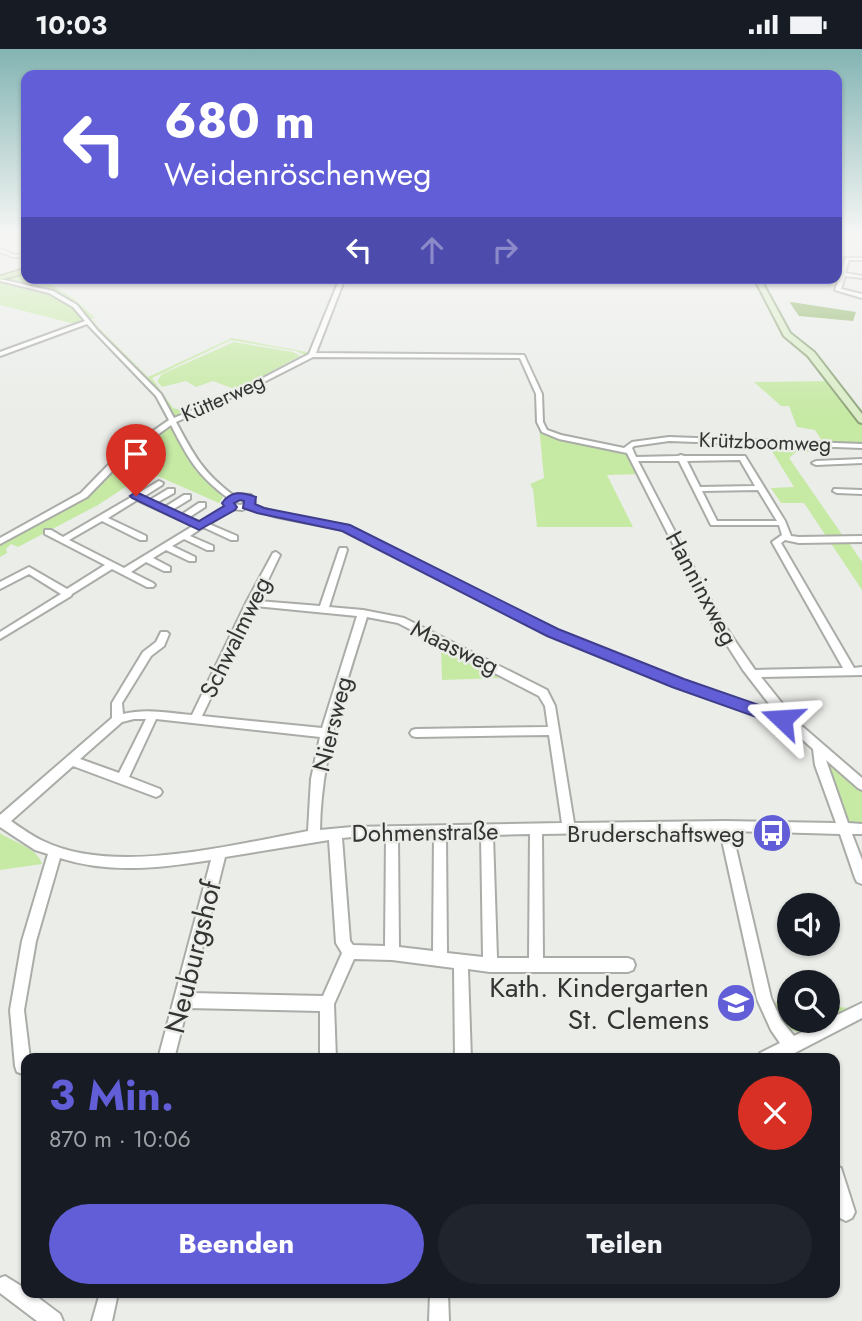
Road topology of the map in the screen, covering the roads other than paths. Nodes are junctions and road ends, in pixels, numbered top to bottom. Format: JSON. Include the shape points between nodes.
{"nodes":[{"id":1,"x":60,"y":296,"type":"edge"},
{"id":2,"x":336,"y":296,"type":"edge"},
{"id":3,"x":767,"y":296,"type":"edge"},
{"id":4,"x":88,"y":322,"type":"junction"},
{"id":5,"x":0,"y":354,"type":"edge"},
{"id":6,"x":312,"y":355,"type":"junction"},
{"id":7,"x":862,"y":420,"type":"edge"},
{"id":8,"x":172,"y":421,"type":"junction"},
{"id":9,"x":712,"y":443,"type":"dead end"},
{"id":10,"x":862,"y":446,"type":"edge"},
{"id":11,"x":632,"y":455,"type":"junction"},
{"id":12,"x":681,"y":457,"type":"junction"},
{"id":13,"x":721,"y":458,"type":"junction"},
{"id":14,"x":862,"y":461,"type":"edge"},
{"id":15,"x":816,"y":463,"type":"dead end"},
{"id":16,"x":159,"y":483,"type":"dead end"},
{"id":17,"x":761,"y":488,"type":"junction"},
{"id":18,"x":696,"y":489,"type":"junction"},
{"id":19,"x":171,"y":491,"type":"dead end"},
{"id":20,"x":837,"y":491,"type":"dead end"},
{"id":21,"x":862,"y":492,"type":"edge"},
{"id":22,"x":138,"y":497,"type":"junction"},
{"id":23,"x":187,"y":498,"type":"dead end"},
{"id":24,"x":232,"y":502,"type":"junction"},
{"id":25,"x":151,"y":503,"type":"junction"},
{"id":26,"x":202,"y":505,"type":"dead end"},
{"id":27,"x":166,"y":510,"type":"junction"},
{"id":28,"x":102,"y":518,"type":"junction"},
{"id":29,"x":182,"y":518,"type":"junction"},
{"id":30,"x":782,"y":523,"type":"junction"},
{"id":31,"x":201,"y":525,"type":"junction"},
{"id":32,"x":48,"y":532,"type":"dead end"},
{"id":33,"x":184,"y":536,"type":"junction"},
{"id":34,"x":787,"y":537,"type":"junction"},
{"id":35,"x":143,"y":538,"type":"dead end"},
{"id":36,"x":234,"y":538,"type":"dead end"},
{"id":37,"x":862,"y":539,"type":"edge"},
{"id":38,"x":63,"y":540,"type":"junction"},
{"id":39,"x":0,"y":541,"type":"edge"},
{"id":40,"x":165,"y":546,"type":"junction"},
{"id":41,"x":211,"y":548,"type":"dead end"},
{"id":42,"x":342,"y":550,"type":"dead end"},
{"id":43,"x":276,"y":555,"type":"dead end"},
{"id":44,"x":145,"y":558,"type":"junction"},
{"id":45,"x":192,"y":559,"type":"dead end"},
{"id":46,"x":112,"y":565,"type":"junction"},
{"id":47,"x":167,"y":569,"type":"dead end"},
{"id":48,"x":124,"y":572,"type":"junction"},
{"id":49,"x":150,"y":585,"type":"dead end"},
{"id":50,"x":0,"y":586,"type":"edge"},
{"id":51,"x":68,"y":594,"type":"junction"},
{"id":52,"x":251,"y":603,"type":"junction"},
{"id":53,"x":323,"y":610,"type":"junction"},
{"id":54,"x":363,"y":613,"type":"junction"},
{"id":55,"x":164,"y":634,"type":"dead end"},
{"id":56,"x":0,"y":636,"type":"edge"},
{"id":57,"x":857,"y":671,"type":"edge"},
{"id":58,"x":754,"y":674,"type":"junction"},
{"id":59,"x":153,"y":715,"type":"junction"},
{"id":60,"x":118,"y":719,"type":"junction"},
{"id":61,"x":195,"y":719,"type":"junction"},
{"id":62,"x":782,"y":719,"type":"junction"},
{"id":63,"x":552,"y":731,"type":"junction"},
{"id":64,"x":326,"y":733,"type":"junction"},
{"id":65,"x":416,"y":733,"type":"dead end"},
{"id":66,"x":819,"y":749,"type":"junction"},
{"id":67,"x":70,"y":760,"type":"junction"},
{"id":68,"x":122,"y":779,"type":"junction"},
{"id":69,"x":862,"y":785,"type":"edge"},
{"id":70,"x":156,"y":792,"type":"dead end"},
{"id":71,"x":0,"y":821,"type":"edge"},
{"id":72,"x":725,"y":826,"type":"junction"},
{"id":73,"x":842,"y":827,"type":"junction"},
{"id":74,"x":569,"y":829,"type":"junction"},
{"id":75,"x":862,"y":829,"type":"edge"},
{"id":76,"x":440,"y":830,"type":"junction"},
{"id":77,"x":536,"y":830,"type":"junction"},
{"id":78,"x":392,"y":831,"type":"junction"},
{"id":79,"x":487,"y":831,"type":"junction"},
{"id":80,"x":335,"y":833,"type":"junction"},
{"id":81,"x":314,"y":836,"type":"junction"},
{"id":82,"x":55,"y":852,"type":"junction"},
{"id":83,"x":219,"y":855,"type":"junction"},
{"id":84,"x":862,"y":878,"type":"edge"},
{"id":85,"x":350,"y":952,"type":"junction"},
{"id":86,"x":392,"y":953,"type":"junction"},
{"id":87,"x":440,"y":957,"type":"junction"},
{"id":88,"x":461,"y":961,"type":"junction"},
{"id":89,"x":490,"y":965,"type":"junction"},
{"id":90,"x":536,"y":965,"type":"junction"},
{"id":91,"x":628,"y":965,"type":"dead end"},
{"id":92,"x":182,"y":1000,"type":"junction"},
{"id":93,"x":327,"y":1004,"type":"junction"},
{"id":94,"x":862,"y":1010,"type":"edge"},
{"id":95,"x":787,"y":1051,"type":"edge"},
{"id":96,"x":22,"y":1053,"type":"edge"},
{"id":97,"x":168,"y":1053,"type":"edge"},
{"id":98,"x":328,"y":1053,"type":"edge"},
{"id":99,"x":463,"y":1053,"type":"edge"},
{"id":100,"x":840,"y":1191,"type":"edge"},
{"id":101,"x":846,"y":1212,"type":"dead end"},
{"id":102,"x":7,"y":1285,"type":"edge"},
{"id":103,"x":21,"y":1296,"type":"edge"},
{"id":104,"x":24,"y":1298,"type":"edge"},
{"id":105,"x":108,"y":1298,"type":"edge"},
{"id":106,"x":439,"y":1298,"type":"edge"},
{"id":107,"x":53,"y":1321,"type":"edge"},
{"id":108,"x":102,"y":1321,"type":"edge"},
{"id":109,"x":439,"y":1321,"type":"edge"}],
"edges":[{"from":1,"to":4,"type":"street"},
{"from":2,"to":6,"type":"street"},
{"from":3,"to":7,"type":"main road","via":[[787,334],[811,354]]},
{"from":4,"to":5,"type":"street"},
{"from":4,"to":8,"type":"street","via":[[153,387]]},
{"from":6,"to":8,"type":"street","name":"Kütterweg"},
{"from":6,"to":11,"type":"street","name":"Kütterweg","via":[[522,356],[540,394],[544,431]]},
{"from":8,"to":24,"type":"street","via":[[193,461]]},
{"from":8,"to":39,"type":"street","name":"Kütterweg","via":[[120,458],[84,495]]},
{"from":9,"to":13,"type":"street"},
{"from":10,"to":11,"type":"street","name":"Krützboomweg","via":[[669,439],[632,444],[628,447]]},
{"from":11,"to":12,"type":"street"},
{"from":11,"to":58,"type":"street","name":"Hanninxweg","via":[[718,623]]},
{"from":12,"to":13,"type":"street"},
{"from":12,"to":18,"type":"street"},
{"from":13,"to":17,"type":"street","via":[[742,458]]},
{"from":14,"to":15,"type":"street"},
{"from":16,"to":22,"type":"street"},
{"from":17,"to":18,"type":"street"},
{"from":17,"to":30,"type":"street"},
{"from":18,"to":30,"type":"street","via":[[716,524]]},
{"from":19,"to":25,"type":"street"},
{"from":20,"to":21,"type":"street"},
{"from":22,"to":25,"type":"street"},
{"from":22,"to":28,"type":"street"},
{"from":23,"to":27,"type":"street"},
{"from":24,"to":31,"type":"street"},
{"from":24,"to":62,"type":"street","via":[[346,528],[552,632]]},
{"from":25,"to":27,"type":"street"},
{"from":26,"to":29,"type":"street"},
{"from":27,"to":29,"type":"street"},
{"from":28,"to":35,"type":"street"},
{"from":28,"to":38,"type":"street"},
{"from":29,"to":31,"type":"street"},
{"from":30,"to":34,"type":"street"},
{"from":31,"to":33,"type":"street"},
{"from":31,"to":36,"type":"street"},
{"from":32,"to":38,"type":"street"},
{"from":33,"to":40,"type":"street"},
{"from":33,"to":41,"type":"street"},
{"from":34,"to":37,"type":"street"},
{"from":34,"to":57,"type":"street","via":[[776,541]]},
{"from":38,"to":46,"type":"street"},
{"from":40,"to":44,"type":"street"},
{"from":40,"to":45,"type":"street"},
{"from":42,"to":53,"type":"street"},
{"from":43,"to":52,"type":"street","name":"Schwalmweg"},
{"from":44,"to":47,"type":"street"},
{"from":44,"to":48,"type":"street"},
{"from":46,"to":48,"type":"street"},
{"from":46,"to":51,"type":"street"},
{"from":48,"to":49,"type":"street"},
{"from":50,"to":51,"type":"street","via":[[29,570]]},
{"from":51,"to":56,"type":"street"},
{"from":52,"to":53,"type":"street","name":"Maasweg"},
{"from":52,"to":61,"type":"street","name":"Schwalmweg"},
{"from":53,"to":54,"type":"street","name":"Maasweg"},
{"from":54,"to":63,"type":"street","name":"Maasweg","via":[[401,620],[534,687],[550,706]]},
{"from":54,"to":64,"type":"street","name":"Niersweg"},
{"from":55,"to":60,"type":"street","via":[[117,703]]},
{"from":57,"to":58,"type":"street"},
{"from":58,"to":62,"type":"street","name":"Hanninxweg","via":[[781,710]]},
{"from":59,"to":60,"type":"street"},
{"from":59,"to":61,"type":"street"},
{"from":59,"to":68,"type":"street"},
{"from":60,"to":67,"type":"street"},
{"from":61,"to":64,"type":"street"},
{"from":62,"to":66,"type":"street"},
{"from":63,"to":65,"type":"street"},
{"from":63,"to":74,"type":"street","name":"Maasweg"},
{"from":64,"to":81,"type":"street","name":"Niersweg"},
{"from":66,"to":69,"type":"street"},
{"from":66,"to":73,"type":"street"},
{"from":67,"to":68,"type":"street"},
{"from":67,"to":71,"type":"street"},
{"from":68,"to":70,"type":"street"},
{"from":71,"to":82,"type":"street","name":"Dohmenstraße"},
{"from":72,"to":73,"type":"street","name":"Dohmenstraße"},
{"from":72,"to":74,"type":"street","name":"Dohmenstraße"},
{"from":72,"to":95,"type":"street","via":[[764,999]]},
{"from":73,"to":75,"type":"street","name":"Dohmenstraße"},
{"from":73,"to":84,"type":"street"},
{"from":74,"to":77,"type":"street","name":"Dohmenstraße"},
{"from":76,"to":78,"type":"street","name":"Dohmenstraße"},
{"from":76,"to":79,"type":"street","name":"Dohmenstraße"},
{"from":76,"to":87,"type":"street"},
{"from":77,"to":79,"type":"street","name":"Dohmenstraße"},
{"from":77,"to":90,"type":"street"},
{"from":78,"to":80,"type":"street","name":"Dohmenstraße"},
{"from":78,"to":86,"type":"street"},
{"from":79,"to":89,"type":"street"},
{"from":80,"to":81,"type":"street","name":"Dohmenstraße"},
{"from":80,"to":85,"type":"street","via":[[343,943]]},
{"from":81,"to":83,"type":"street","name":"Dohmenstraße"},
{"from":82,"to":83,"type":"street","name":"Dohmenstraße","via":[[138,864]]},
{"from":82,"to":96,"type":"street","via":[[29,941],[18,1010]]},
{"from":83,"to":92,"type":"street","name":"Neuburgshof"},
{"from":85,"to":86,"type":"street"},
{"from":85,"to":93,"type":"street"},
{"from":86,"to":87,"type":"street"},
{"from":87,"to":88,"type":"street"},
{"from":88,"to":89,"type":"street"},
{"from":88,"to":99,"type":"street"},
{"from":89,"to":90,"type":"street"},
{"from":90,"to":91,"type":"street"},
{"from":92,"to":93,"type":"street"},
{"from":92,"to":97,"type":"street","name":"Neuburgshof"},
{"from":93,"to":98,"type":"street"},
{"from":94,"to":95,"type":"street"},
{"from":100,"to":101,"type":"street"},
{"from":102,"to":103,"type":"street"},
{"from":104,"to":107,"type":"street"},
{"from":105,"to":108,"type":"street"},
{"from":106,"to":109,"type":"street"}]}
